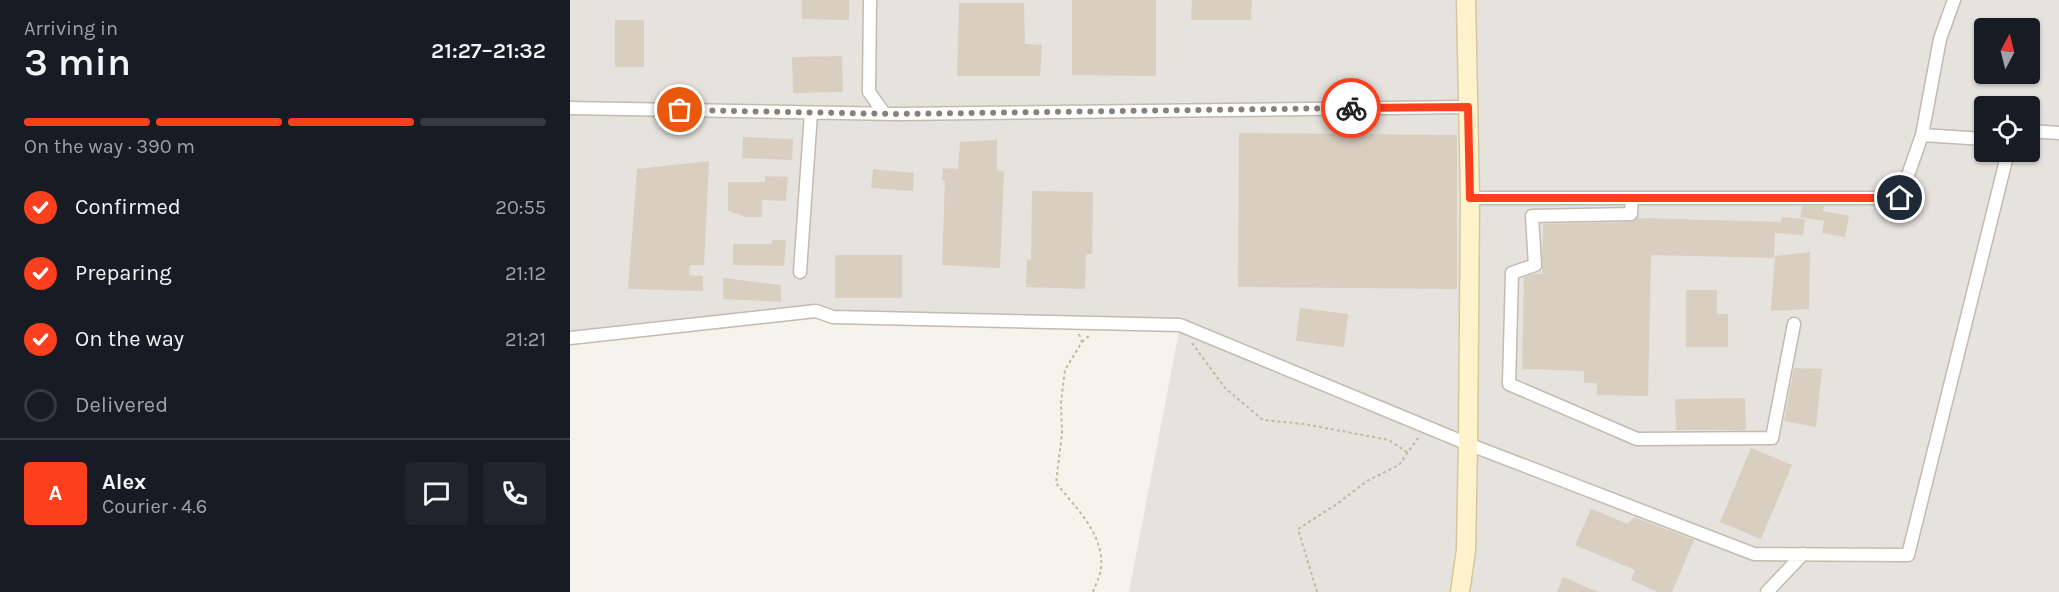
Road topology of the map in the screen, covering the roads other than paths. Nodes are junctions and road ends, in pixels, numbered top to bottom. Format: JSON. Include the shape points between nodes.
{"nodes":[{"id":1,"x":870,"y":0,"type":"edge"},
{"id":2,"x":1466,"y":0,"type":"edge"},
{"id":3,"x":1954,"y":0,"type":"edge"},
{"id":4,"x":1468,"y":107,"type":"junction"},
{"id":5,"x":570,"y":108,"type":"edge"},
{"id":6,"x":811,"y":113,"type":"junction"},
{"id":7,"x":884,"y":113,"type":"junction"},
{"id":8,"x":2040,"y":132,"type":"edge"},
{"id":9,"x":2059,"y":133,"type":"edge"},
{"id":10,"x":1922,"y":135,"type":"junction"},
{"id":11,"x":1974,"y":138,"type":"edge"},
{"id":12,"x":2006,"y":162,"type":"edge"},
{"id":13,"x":1470,"y":198,"type":"junction"},
{"id":14,"x":1632,"y":198,"type":"junction"},
{"id":15,"x":800,"y":272,"type":"dead end"},
{"id":16,"x":1794,"y":324,"type":"dead end"},
{"id":17,"x":570,"y":338,"type":"edge"},
{"id":18,"x":1467,"y":444,"type":"junction"},
{"id":19,"x":1803,"y":554,"type":"junction"},
{"id":20,"x":1460,"y":592,"type":"edge"},
{"id":21,"x":1767,"y":592,"type":"edge"}],
"edges":[{"from":1,"to":7,"type":"street","via":[[870,92]]},
{"from":2,"to":4,"type":"main road"},
{"from":3,"to":10,"type":"street","via":[[1940,39]]},
{"from":4,"to":7,"type":"street"},
{"from":4,"to":13,"type":"main road"},
{"from":5,"to":6,"type":"street"},
{"from":6,"to":7,"type":"street"},
{"from":6,"to":15,"type":"street"},
{"from":8,"to":9,"type":"street"},
{"from":10,"to":11,"type":"street"},
{"from":10,"to":14,"type":"street","via":[[1900,198]]},
{"from":12,"to":19,"type":"street","via":[[1908,555]]},
{"from":13,"to":14,"type":"street"},
{"from":13,"to":18,"type":"main road"},
{"from":14,"to":16,"type":"street","via":[[1631,214],[1532,216],[1535,266],[1512,273],[1509,384],[1637,439],[1772,438]]},
{"from":17,"to":18,"type":"street","via":[[816,310],[833,317],[1180,325]]},
{"from":18,"to":19,"type":"street","via":[[1754,554]]},
{"from":18,"to":20,"type":"main road","via":[[1466,550]]},
{"from":19,"to":21,"type":"street"}]}
